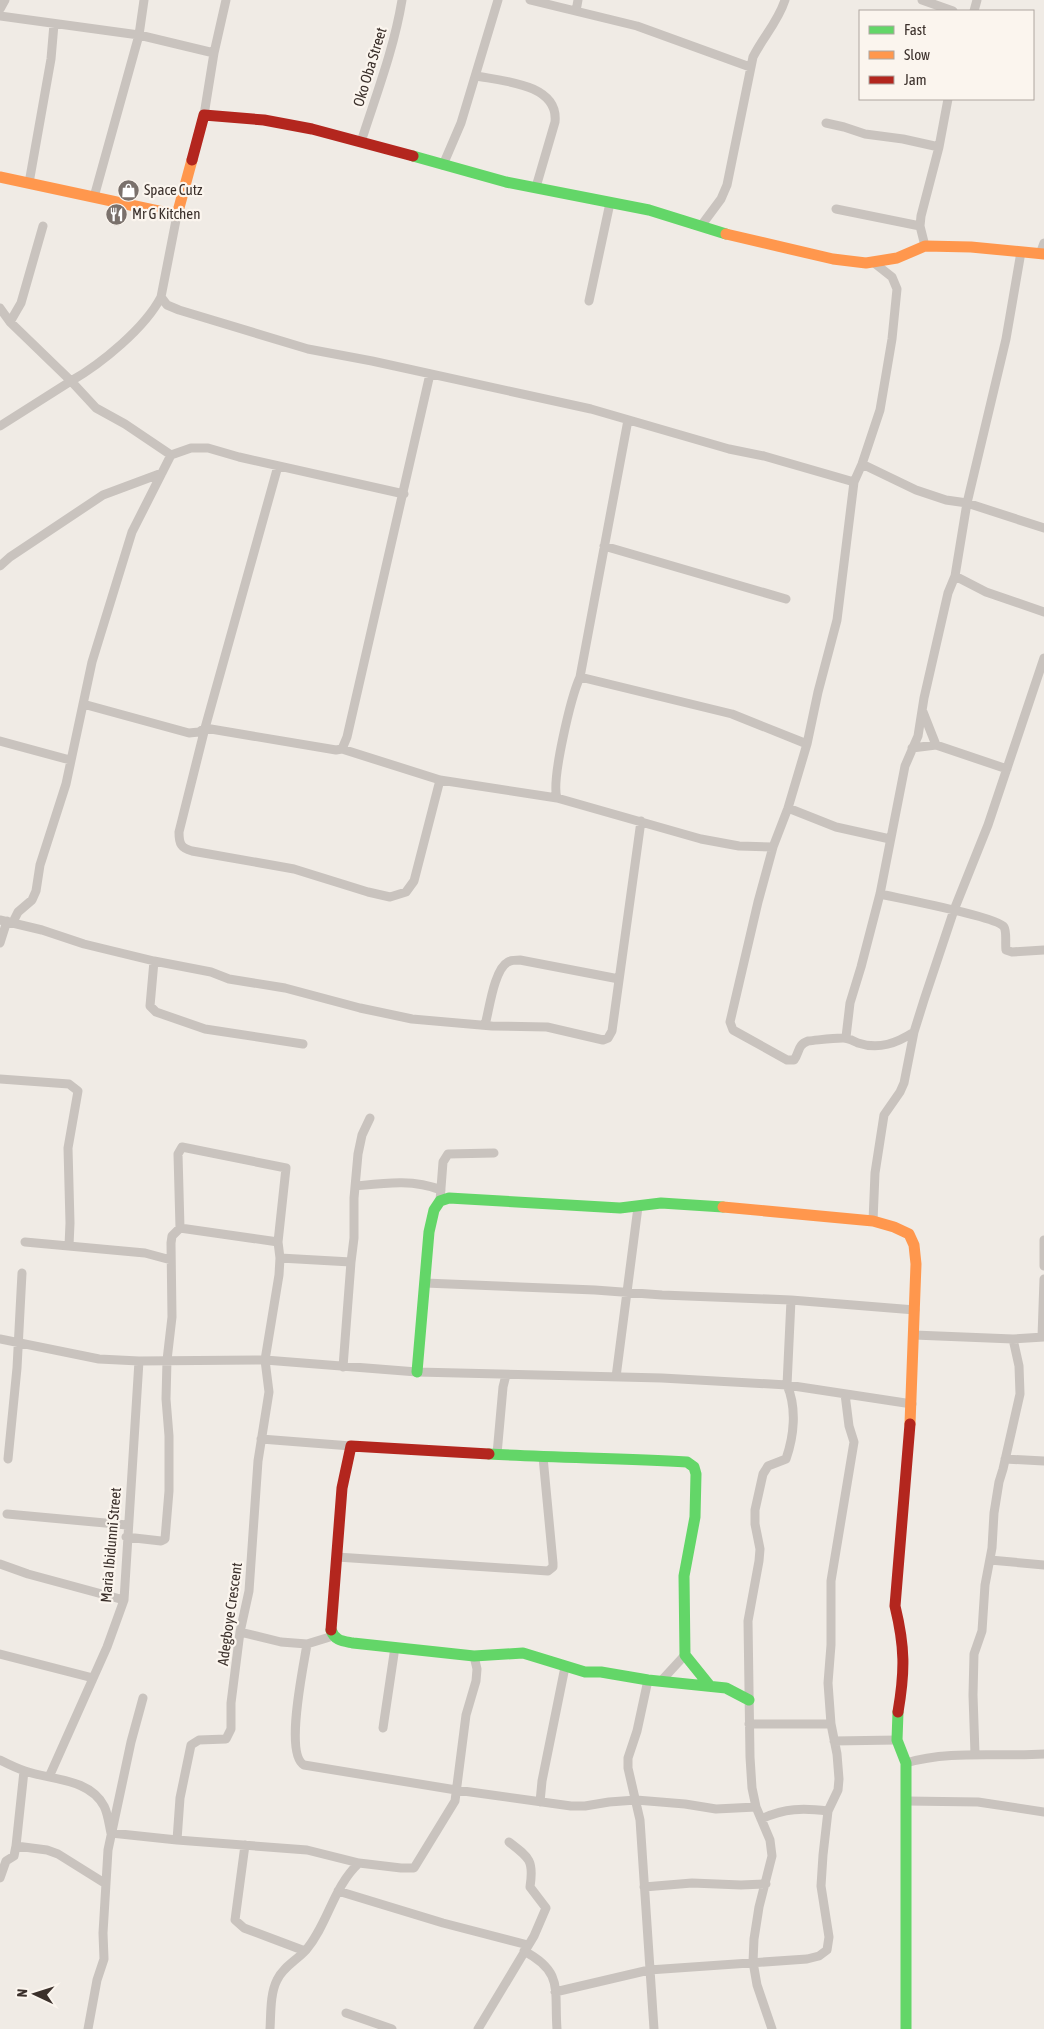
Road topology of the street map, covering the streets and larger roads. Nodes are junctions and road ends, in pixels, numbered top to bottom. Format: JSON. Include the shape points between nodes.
{"nodes":[{"id":1,"x":5,"y":0,"type":"edge"},
{"id":2,"x":144,"y":0,"type":"edge"},
{"id":3,"x":226,"y":0,"type":"edge"},
{"id":4,"x":402,"y":0,"type":"edge"},
{"id":5,"x":498,"y":0,"type":"edge"},
{"id":6,"x":530,"y":0,"type":"edge"},
{"id":7,"x":578,"y":0,"type":"edge"},
{"id":8,"x":785,"y":0,"type":"edge"},
{"id":9,"x":922,"y":0,"type":"edge"},
{"id":10,"x":0,"y":9,"type":"edge"},
{"id":11,"x":950,"y":10,"type":"edge"},
{"id":12,"x":576,"y":11,"type":"junction"},
{"id":13,"x":0,"y":16,"type":"edge"},
{"id":14,"x":54,"y":24,"type":"junction"},
{"id":15,"x":139,"y":36,"type":"junction"},
{"id":16,"x":214,"y":53,"type":"junction"},
{"id":17,"x":750,"y":67,"type":"junction"},
{"id":18,"x":476,"y":76,"type":"junction"},
{"id":19,"x":948,"y":100,"type":"edge"},
{"id":20,"x":204,"y":115,"type":"junction"},
{"id":21,"x":826,"y":123,"type":"dead end"},
{"id":22,"x":361,"y":142,"type":"junction"},
{"id":23,"x":939,"y":147,"type":"junction"},
{"id":24,"x":443,"y":165,"type":"junction"},
{"id":25,"x":0,"y":177,"type":"edge"},
{"id":26,"x":30,"y":183,"type":"junction"},
{"id":27,"x":536,"y":187,"type":"junction"},
{"id":28,"x":94,"y":197,"type":"junction"},
{"id":29,"x":610,"y":203,"type":"junction"},
{"id":30,"x":836,"y":209,"type":"dead end"},
{"id":31,"x":177,"y":215,"type":"junction"},
{"id":32,"x":43,"y":226,"type":"dead end"},
{"id":33,"x":701,"y":226,"type":"junction"},
{"id":34,"x":920,"y":226,"type":"junction"},
{"id":35,"x":925,"y":246,"type":"junction"},
{"id":36,"x":1042,"y":250,"type":"edge"},
{"id":37,"x":1021,"y":252,"type":"junction"},
{"id":38,"x":897,"y":258,"type":"junction"},
{"id":39,"x":873,"y":262,"type":"junction"},
{"id":40,"x":892,"y":277,"type":"junction"},
{"id":41,"x":161,"y":298,"type":"junction"},
{"id":42,"x":589,"y":301,"type":"dead end"},
{"id":43,"x":0,"y":308,"type":"edge"},
{"id":44,"x":10,"y":322,"type":"junction"},
{"id":45,"x":430,"y":374,"type":"junction"},
{"id":46,"x":71,"y":381,"type":"junction"},
{"id":47,"x":628,"y":420,"type":"junction"},
{"id":48,"x":0,"y":426,"type":"edge"},
{"id":49,"x":170,"y":455,"type":"junction"},
{"id":50,"x":862,"y":464,"type":"junction"},
{"id":51,"x":278,"y":466,"type":"junction"},
{"id":52,"x":162,"y":473,"type":"junction"},
{"id":53,"x":854,"y":482,"type":"junction"},
{"id":54,"x":404,"y":494,"type":"junction"},
{"id":55,"x":966,"y":503,"type":"junction"},
{"id":56,"x":1044,"y":528,"type":"edge"},
{"id":57,"x":604,"y":546,"type":"junction"},
{"id":58,"x":0,"y":566,"type":"edge"},
{"id":59,"x":955,"y":576,"type":"junction"},
{"id":60,"x":786,"y":600,"type":"dead end"},
{"id":61,"x":1044,"y":612,"type":"edge"},
{"id":62,"x":1044,"y":658,"type":"edge"},
{"id":63,"x":580,"y":677,"type":"junction"},
{"id":64,"x":83,"y":704,"type":"junction"},
{"id":65,"x":923,"y":712,"type":"junction"},
{"id":66,"x":206,"y":728,"type":"junction"},
{"id":67,"x":0,"y":741,"type":"edge"},
{"id":68,"x":807,"y":744,"type":"junction"},
{"id":69,"x":936,"y":745,"type":"junction"},
{"id":70,"x":342,"y":748,"type":"junction"},
{"id":71,"x":912,"y":748,"type":"junction"},
{"id":72,"x":70,"y":760,"type":"junction"},
{"id":73,"x":1007,"y":769,"type":"junction"},
{"id":74,"x":440,"y":780,"type":"junction"},
{"id":75,"x":557,"y":798,"type":"junction"},
{"id":76,"x":788,"y":808,"type":"junction"},
{"id":77,"x":641,"y":821,"type":"junction"},
{"id":78,"x":890,"y":840,"type":"junction"},
{"id":79,"x":773,"y":846,"type":"junction"},
{"id":80,"x":880,"y":894,"type":"junction"},
{"id":81,"x":954,"y":910,"type":"junction"},
{"id":82,"x":6,"y":921,"type":"edge"},
{"id":83,"x":0,"y":943,"type":"edge"},
{"id":84,"x":1044,"y":950,"type":"edge"},
{"id":85,"x":154,"y":961,"type":"junction"},
{"id":86,"x":619,"y":979,"type":"junction"},
{"id":87,"x":485,"y":1025,"type":"junction"},
{"id":88,"x":914,"y":1032,"type":"junction"},
{"id":89,"x":846,"y":1038,"type":"junction"},
{"id":90,"x":303,"y":1044,"type":"dead end"},
{"id":91,"x":0,"y":1079,"type":"edge"},
{"id":92,"x":370,"y":1118,"type":"dead end"},
{"id":93,"x":494,"y":1153,"type":"dead end"},
{"id":94,"x":356,"y":1186,"type":"junction"},
{"id":95,"x":440,"y":1196,"type":"junction"},
{"id":96,"x":638,"y":1207,"type":"junction"},
{"id":97,"x":873,"y":1221,"type":"junction"},
{"id":98,"x":180,"y":1228,"type":"junction"},
{"id":99,"x":1044,"y":1240,"type":"edge"},
{"id":100,"x":25,"y":1242,"type":"dead end"},
{"id":101,"x":278,"y":1242,"type":"junction"},
{"id":102,"x":69,"y":1246,"type":"junction"},
{"id":103,"x":280,"y":1258,"type":"junction"},
{"id":104,"x":171,"y":1260,"type":"junction"},
{"id":105,"x":351,"y":1262,"type":"junction"},
{"id":106,"x":1044,"y":1266,"type":"edge"},
{"id":107,"x":22,"y":1273,"type":"dead end"},
{"id":108,"x":1044,"y":1279,"type":"edge"},
{"id":109,"x":425,"y":1283,"type":"junction"},
{"id":110,"x":628,"y":1293,"type":"junction"},
{"id":111,"x":791,"y":1300,"type":"junction"},
{"id":112,"x":915,"y":1310,"type":"junction"},
{"id":113,"x":914,"y":1335,"type":"junction"},
{"id":114,"x":1043,"y":1337,"type":"edge"},
{"id":115,"x":0,"y":1339,"type":"edge"},
{"id":116,"x":1013,"y":1339,"type":"junction"},
{"id":117,"x":18,"y":1342,"type":"junction"},
{"id":118,"x":167,"y":1360,"type":"junction"},
{"id":119,"x":265,"y":1360,"type":"junction"},
{"id":120,"x":138,"y":1361,"type":"junction"},
{"id":121,"x":343,"y":1367,"type":"junction"},
{"id":122,"x":417,"y":1372,"type":"junction"},
{"id":123,"x":506,"y":1374,"type":"junction"},
{"id":124,"x":616,"y":1377,"type":"junction"},
{"id":125,"x":787,"y":1385,"type":"junction"},
{"id":126,"x":845,"y":1394,"type":"junction"},
{"id":127,"x":912,"y":1404,"type":"junction"},
{"id":128,"x":261,"y":1439,"type":"junction"},
{"id":129,"x":351,"y":1446,"type":"junction"},
{"id":130,"x":497,"y":1454,"type":"junction"},
{"id":131,"x":543,"y":1457,"type":"junction"},
{"id":132,"x":1005,"y":1459,"type":"junction"},
{"id":133,"x":8,"y":1460,"type":"dead end"},
{"id":134,"x":1044,"y":1461,"type":"edge"},
{"id":135,"x":7,"y":1514,"type":"dead end"},
{"id":136,"x":127,"y":1525,"type":"junction"},
{"id":137,"x":126,"y":1538,"type":"junction"},
{"id":138,"x":337,"y":1557,"type":"junction"},
{"id":139,"x":990,"y":1560,"type":"junction"},
{"id":140,"x":0,"y":1564,"type":"edge"},
{"id":141,"x":1044,"y":1565,"type":"edge"},
{"id":142,"x":124,"y":1600,"type":"junction"},
{"id":143,"x":240,"y":1632,"type":"junction"},
{"id":144,"x":333,"y":1636,"type":"junction"},
{"id":145,"x":308,"y":1644,"type":"junction"},
{"id":146,"x":395,"y":1647,"type":"junction"},
{"id":147,"x":0,"y":1654,"type":"edge"},
{"id":148,"x":686,"y":1655,"type":"junction"},
{"id":149,"x":474,"y":1656,"type":"junction"},
{"id":150,"x":565,"y":1667,"type":"junction"},
{"id":151,"x":93,"y":1678,"type":"junction"},
{"id":152,"x":648,"y":1680,"type":"junction"},
{"id":153,"x":662,"y":1680,"type":"junction"},
{"id":154,"x":710,"y":1686,"type":"junction"},
{"id":155,"x":143,"y":1698,"type":"dead end"},
{"id":156,"x":749,"y":1700,"type":"junction"},
{"id":157,"x":749,"y":1724,"type":"junction"},
{"id":158,"x":831,"y":1724,"type":"junction"},
{"id":159,"x":383,"y":1728,"type":"dead end"},
{"id":160,"x":897,"y":1740,"type":"junction"},
{"id":161,"x":834,"y":1741,"type":"junction"},
{"id":162,"x":975,"y":1754,"type":"junction"},
{"id":163,"x":1044,"y":1754,"type":"edge"},
{"id":164,"x":0,"y":1760,"type":"edge"},
{"id":165,"x":906,"y":1763,"type":"junction"},
{"id":166,"x":24,"y":1771,"type":"junction"},
{"id":167,"x":49,"y":1777,"type":"junction"},
{"id":168,"x":456,"y":1790,"type":"junction"},
{"id":169,"x":636,"y":1800,"type":"junction"},
{"id":170,"x":907,"y":1801,"type":"junction"},
{"id":171,"x":540,"y":1802,"type":"junction"},
{"id":172,"x":756,"y":1807,"type":"junction"},
{"id":173,"x":828,"y":1811,"type":"junction"},
{"id":174,"x":1044,"y":1812,"type":"edge"},
{"id":175,"x":761,"y":1818,"type":"junction"},
{"id":176,"x":111,"y":1833,"type":"junction"},
{"id":177,"x":178,"y":1840,"type":"junction"},
{"id":178,"x":509,"y":1842,"type":"dead end"},
{"id":179,"x":245,"y":1845,"type":"junction"},
{"id":180,"x":16,"y":1846,"type":"junction"},
{"id":181,"x":359,"y":1863,"type":"junction"},
{"id":182,"x":0,"y":1878,"type":"edge"},
{"id":183,"x":106,"y":1884,"type":"junction"},
{"id":184,"x":766,"y":1884,"type":"junction"},
{"id":185,"x":644,"y":1887,"type":"junction"},
{"id":186,"x":338,"y":1891,"type":"junction"},
{"id":187,"x":526,"y":1948,"type":"junction"},
{"id":188,"x":304,"y":1951,"type":"junction"},
{"id":189,"x":753,"y":1962,"type":"junction"},
{"id":190,"x":650,"y":1970,"type":"junction"},
{"id":191,"x":555,"y":1992,"type":"junction"},
{"id":192,"x":346,"y":2014,"type":"dead end"},
{"id":193,"x":88,"y":2029,"type":"edge"},
{"id":194,"x":270,"y":2029,"type":"edge"},
{"id":195,"x":392,"y":2029,"type":"edge"},
{"id":196,"x":478,"y":2029,"type":"edge"},
{"id":197,"x":557,"y":2029,"type":"edge"},
{"id":198,"x":654,"y":2029,"type":"edge"},
{"id":199,"x":772,"y":2029,"type":"edge"},
{"id":200,"x":906,"y":2029,"type":"edge"}],
"edges":[{"from":1,"to":10,"type":"street"},
{"from":2,"to":15,"type":"street"},
{"from":3,"to":16,"type":"street"},
{"from":4,"to":22,"type":"street","name":"Oko Oba Street","via":[[386,66]]},
{"from":5,"to":18,"type":"street"},
{"from":6,"to":12,"type":"street"},
{"from":7,"to":12,"type":"street"},
{"from":8,"to":17,"type":"street"},
{"from":9,"to":11,"type":"street"},
{"from":12,"to":17,"type":"street","via":[[637,26]]},
{"from":13,"to":14,"type":"street"},
{"from":14,"to":15,"type":"street"},
{"from":14,"to":26,"type":"street"},
{"from":15,"to":16,"type":"street"},
{"from":15,"to":28,"type":"street"},
{"from":16,"to":20,"type":"street"},
{"from":17,"to":33,"type":"street","via":[[727,185],[713,212]]},
{"from":18,"to":24,"type":"street"},
{"from":18,"to":27,"type":"street","via":[[537,90],[552,102],[555,122]]},
{"from":19,"to":23,"type":"street"},
{"from":20,"to":22,"type":"street","via":[[264,120]]},
{"from":20,"to":31,"type":"street"},
{"from":21,"to":23,"type":"street","via":[[865,134]]},
{"from":22,"to":24,"type":"street"},
{"from":23,"to":34,"type":"street"},
{"from":24,"to":27,"type":"street"},
{"from":25,"to":26,"type":"street"},
{"from":26,"to":28,"type":"street"},
{"from":27,"to":29,"type":"street"},
{"from":28,"to":31,"type":"street"},
{"from":29,"to":33,"type":"street","via":[[649,210]]},
{"from":29,"to":42,"type":"street"},
{"from":30,"to":34,"type":"street"},
{"from":31,"to":41,"type":"street"},
{"from":32,"to":44,"type":"street","via":[[22,303]]},
{"from":33,"to":39,"type":"street","via":[[799,252]]},
{"from":34,"to":35,"type":"street"},
{"from":35,"to":37,"type":"street"},
{"from":35,"to":38,"type":"street"},
{"from":36,"to":37,"type":"street"},
{"from":37,"to":55,"type":"street","via":[[1006,339]]},
{"from":38,"to":39,"type":"street"},
{"from":38,"to":40,"type":"street"},
{"from":39,"to":40,"type":"street"},
{"from":40,"to":50,"type":"street","via":[[897,289],[897,302],[887,377],[874,433]]},
{"from":41,"to":45,"type":"street","via":[[178,310],[308,349]]},
{"from":41,"to":46,"type":"street","via":[[153,313],[99,363]]},
{"from":43,"to":44,"type":"street"},
{"from":44,"to":46,"type":"street"},
{"from":45,"to":47,"type":"street"},
{"from":45,"to":54,"type":"street"},
{"from":46,"to":48,"type":"street"},
{"from":46,"to":49,"type":"street","via":[[96,408]]},
{"from":47,"to":53,"type":"street"},
{"from":47,"to":57,"type":"street"},
{"from":49,"to":51,"type":"street","via":[[191,448],[208,448]]},
{"from":49,"to":52,"type":"street"},
{"from":50,"to":53,"type":"street"},
{"from":50,"to":55,"type":"street","via":[[916,490]]},
{"from":51,"to":54,"type":"street"},
{"from":51,"to":66,"type":"street"},
{"from":52,"to":58,"type":"street","via":[[103,494]]},
{"from":52,"to":64,"type":"street","via":[[132,532],[92,662]]},
{"from":53,"to":68,"type":"street","via":[[837,620]]},
{"from":54,"to":70,"type":"street"},
{"from":55,"to":56,"type":"street"},
{"from":55,"to":59,"type":"street"},
{"from":57,"to":60,"type":"street"},
{"from":57,"to":63,"type":"street"},
{"from":59,"to":61,"type":"street","via":[[986,592]]},
{"from":59,"to":65,"type":"street","via":[[948,593]]},
{"from":62,"to":73,"type":"street"},
{"from":63,"to":68,"type":"street","via":[[732,714]]},
{"from":63,"to":75,"type":"street","via":[[573,692],[555,782]]},
{"from":64,"to":66,"type":"street","via":[[189,733]]},
{"from":64,"to":72,"type":"street"},
{"from":65,"to":69,"type":"street"},
{"from":65,"to":71,"type":"street"},
{"from":66,"to":70,"type":"street","via":[[336,750]]},
{"from":66,"to":74,"type":"street","via":[[179,832],[179,843],[184,849],[294,869],[390,897],[406,892],[414,881]]},
{"from":67,"to":72,"type":"street"},
{"from":68,"to":76,"type":"street"},
{"from":69,"to":71,"type":"street"},
{"from":69,"to":73,"type":"street"},
{"from":70,"to":74,"type":"street"},
{"from":71,"to":78,"type":"street","via":[[905,766]]},
{"from":72,"to":82,"type":"street","via":[[66,784],[40,865],[36,891],[32,900]]},
{"from":73,"to":81,"type":"street"},
{"from":74,"to":75,"type":"street"},
{"from":75,"to":77,"type":"street"},
{"from":76,"to":78,"type":"street","via":[[836,828]]},
{"from":76,"to":79,"type":"street"},
{"from":77,"to":79,"type":"street","via":[[710,841],[740,846]]},
{"from":77,"to":86,"type":"street"},
{"from":78,"to":80,"type":"street"},
{"from":79,"to":89,"type":"street","via":[[730,1022],[733,1030],[787,1060],[794,1060],[802,1043]]},
{"from":80,"to":81,"type":"street"},
{"from":80,"to":89,"type":"street","via":[[850,1003]]},
{"from":81,"to":84,"type":"street","via":[[1004,926],[1006,950]]},
{"from":81,"to":88,"type":"street"},
{"from":82,"to":83,"type":"street"},
{"from":82,"to":85,"type":"street"},
{"from":85,"to":87,"type":"street","via":[[412,1019]]},
{"from":85,"to":90,"type":"street","via":[[150,1006],[156,1012],[205,1029]]},
{"from":86,"to":87,"type":"street","via":[[520,960],[508,962],[501,968],[495,984]]},
{"from":86,"to":87,"type":"street","via":[[612,1031],[603,1040],[547,1027]]},
{"from":88,"to":89,"type":"street","via":[[899,1042],[889,1044],[866,1044]]},
{"from":88,"to":97,"type":"street","via":[[904,1082],[881,1125],[874,1174]]},
{"from":91,"to":102,"type":"street","via":[[70,1084],[78,1091],[68,1148]]},
{"from":92,"to":94,"type":"street","via":[[358,1154]]},
{"from":93,"to":95,"type":"street","via":[[448,1154],[443,1162]]},
{"from":94,"to":95,"type":"street","via":[[411,1183],[427,1185]]},
{"from":94,"to":105,"type":"street"},
{"from":95,"to":96,"type":"street","via":[[550,1205]]},
{"from":95,"to":109,"type":"street","via":[[429,1232]]},
{"from":96,"to":97,"type":"street","via":[[676,1203]]},
{"from":96,"to":110,"type":"street"},
{"from":97,"to":112,"type":"street","via":[[903,1230],[912,1240],[916,1264]]},
{"from":98,"to":101,"type":"street"},
{"from":98,"to":101,"type":"street","name":"Adegboye Crescent","via":[[178,1154],[182,1147],[286,1168]]},
{"from":98,"to":104,"type":"street","via":[[172,1236]]},
{"from":99,"to":106,"type":"street"},
{"from":100,"to":102,"type":"street"},
{"from":101,"to":103,"type":"street","name":"Adegboye Crescent"},
{"from":102,"to":104,"type":"street","via":[[145,1252]]},
{"from":103,"to":105,"type":"street"},
{"from":103,"to":119,"type":"street","name":"Adegboye Crescent"},
{"from":104,"to":118,"type":"street","via":[[172,1317]]},
{"from":105,"to":121,"type":"street"},
{"from":107,"to":117,"type":"street"},
{"from":108,"to":114,"type":"street"},
{"from":109,"to":110,"type":"street"},
{"from":109,"to":122,"type":"street"},
{"from":110,"to":111,"type":"street"},
{"from":110,"to":124,"type":"street"},
{"from":111,"to":112,"type":"street"},
{"from":111,"to":125,"type":"street"},
{"from":112,"to":113,"type":"street"},
{"from":113,"to":116,"type":"street"},
{"from":113,"to":127,"type":"street"},
{"from":114,"to":116,"type":"street"},
{"from":115,"to":117,"type":"street"},
{"from":116,"to":132,"type":"street","via":[[1019,1366],[1020,1394]]},
{"from":117,"to":120,"type":"street","via":[[99,1358]]},
{"from":117,"to":133,"type":"street"},
{"from":118,"to":119,"type":"street"},
{"from":118,"to":120,"type":"street"},
{"from":118,"to":137,"type":"street","via":[[169,1491],[165,1539]]},
{"from":119,"to":121,"type":"street"},
{"from":119,"to":128,"type":"street","name":"Adegboye Crescent","via":[[269,1392]]},
{"from":120,"to":136,"type":"street","name":"Maria Ibidunni Street"},
{"from":121,"to":122,"type":"street"},
{"from":122,"to":123,"type":"street"},
{"from":123,"to":124,"type":"street"},
{"from":123,"to":130,"type":"street"},
{"from":124,"to":125,"type":"street"},
{"from":125,"to":126,"type":"street"},
{"from":125,"to":156,"type":"street","via":[[794,1411],[786,1459],[768,1466],[762,1474],[755,1510],[760,1549],[748,1621]]},
{"from":126,"to":127,"type":"street"},
{"from":126,"to":158,"type":"street","via":[[848,1426],[854,1442],[831,1581],[828,1683]]},
{"from":127,"to":160,"type":"street","via":[[895,1606],[904,1656]]},
{"from":128,"to":129,"type":"street"},
{"from":128,"to":143,"type":"street","name":"Adegboye Crescent","via":[[249,1591]]},
{"from":129,"to":130,"type":"street"},
{"from":129,"to":138,"type":"street","via":[[346,1461]]},
{"from":130,"to":131,"type":"street"},
{"from":131,"to":138,"type":"street","via":[[554,1563],[548,1571]]},
{"from":131,"to":148,"type":"street","via":[[661,1459],[694,1466],[695,1517],[683,1598]]},
{"from":132,"to":134,"type":"street"},
{"from":132,"to":139,"type":"street","via":[[996,1495]]},
{"from":135,"to":136,"type":"street"},
{"from":136,"to":137,"type":"street","name":"Maria Ibidunni Street"},
{"from":137,"to":142,"type":"street","name":"Maria Ibidunni Street"},
{"from":138,"to":144,"type":"street","via":[[330,1627]]},
{"from":139,"to":141,"type":"street"},
{"from":139,"to":162,"type":"street","via":[[982,1632],[974,1654]]},
{"from":140,"to":142,"type":"street"},
{"from":142,"to":151,"type":"street","name":"Maria Ibidunni Street"},
{"from":143,"to":145,"type":"street","via":[[281,1642]]},
{"from":143,"to":177,"type":"street","name":"Adegboye Crescent","via":[[231,1729],[226,1739],[199,1740],[192,1745],[180,1798]]},
{"from":144,"to":145,"type":"street"},
{"from":144,"to":146,"type":"street","via":[[340,1641]]},
{"from":145,"to":168,"type":"street","via":[[297,1701],[296,1757],[299,1762]]},
{"from":146,"to":149,"type":"street"},
{"from":146,"to":159,"type":"street"},
{"from":147,"to":151,"type":"street"},
{"from":148,"to":153,"type":"street"},
{"from":148,"to":154,"type":"street"},
{"from":149,"to":150,"type":"street","via":[[523,1653]]},
{"from":149,"to":168,"type":"street","via":[[476,1681],[466,1715]]},
{"from":150,"to":152,"type":"street"},
{"from":150,"to":171,"type":"street"},
{"from":151,"to":167,"type":"street","name":"Maria Ibidunni Street"},
{"from":152,"to":153,"type":"street"},
{"from":152,"to":169,"type":"street","via":[[628,1758]]},
{"from":153,"to":154,"type":"street"},
{"from":154,"to":156,"type":"street","via":[[731,1690]]},
{"from":155,"to":176,"type":"street"},
{"from":156,"to":157,"type":"street"},
{"from":157,"to":158,"type":"street"},
{"from":157,"to":172,"type":"street"},
{"from":158,"to":161,"type":"street"},
{"from":160,"to":161,"type":"street"},
{"from":160,"to":165,"type":"street"},
{"from":161,"to":173,"type":"street","via":[[839,1779],[838,1790]]},
{"from":162,"to":163,"type":"street"},
{"from":162,"to":165,"type":"street"},
{"from":164,"to":166,"type":"street"},
{"from":165,"to":170,"type":"street"},
{"from":166,"to":167,"type":"street"},
{"from":166,"to":180,"type":"street"},
{"from":167,"to":176,"type":"street","via":[[87,1788],[105,1807]]},
{"from":168,"to":171,"type":"street"},
{"from":168,"to":181,"type":"street","via":[[450,1811],[414,1868]]},
{"from":169,"to":171,"type":"street","via":[[585,1806]]},
{"from":169,"to":172,"type":"street","via":[[716,1809]]},
{"from":169,"to":185,"type":"street"},
{"from":170,"to":174,"type":"street","via":[[978,1802]]},
{"from":170,"to":200,"type":"street"},
{"from":172,"to":175,"type":"street"},
{"from":173,"to":175,"type":"street","via":[[792,1810]]},
{"from":173,"to":189,"type":"street","via":[[821,1886],[829,1937],[827,1950],[807,1959]]},
{"from":175,"to":184,"type":"street","via":[[770,1840],[772,1856]]},
{"from":176,"to":177,"type":"street"},
{"from":176,"to":183,"type":"street"},
{"from":177,"to":179,"type":"street"},
{"from":178,"to":187,"type":"street","via":[[530,1860],[530,1888],[546,1908]]},
{"from":179,"to":181,"type":"street","via":[[307,1850]]},
{"from":179,"to":188,"type":"street","via":[[236,1920],[244,1928]]},
{"from":180,"to":182,"type":"street","via":[[14,1856],[6,1861]]},
{"from":180,"to":183,"type":"street","via":[[58,1854]]},
{"from":181,"to":186,"type":"street","via":[[347,1874]]},
{"from":183,"to":193,"type":"street","via":[[104,1959]]},
{"from":184,"to":185,"type":"street","via":[[692,1883]]},
{"from":184,"to":189,"type":"street","via":[[759,1907]]},
{"from":185,"to":190,"type":"street"},
{"from":186,"to":187,"type":"street"},
{"from":186,"to":188,"type":"street"},
{"from":187,"to":191,"type":"street","via":[[550,1970],[555,1980]]},
{"from":187,"to":196,"type":"street"},
{"from":188,"to":194,"type":"street","via":[[277,1980]]},
{"from":189,"to":190,"type":"street"},
{"from":189,"to":199,"type":"street"},
{"from":190,"to":191,"type":"street"},
{"from":190,"to":198,"type":"street"},
{"from":191,"to":197,"type":"street"},
{"from":192,"to":195,"type":"street"}]}
